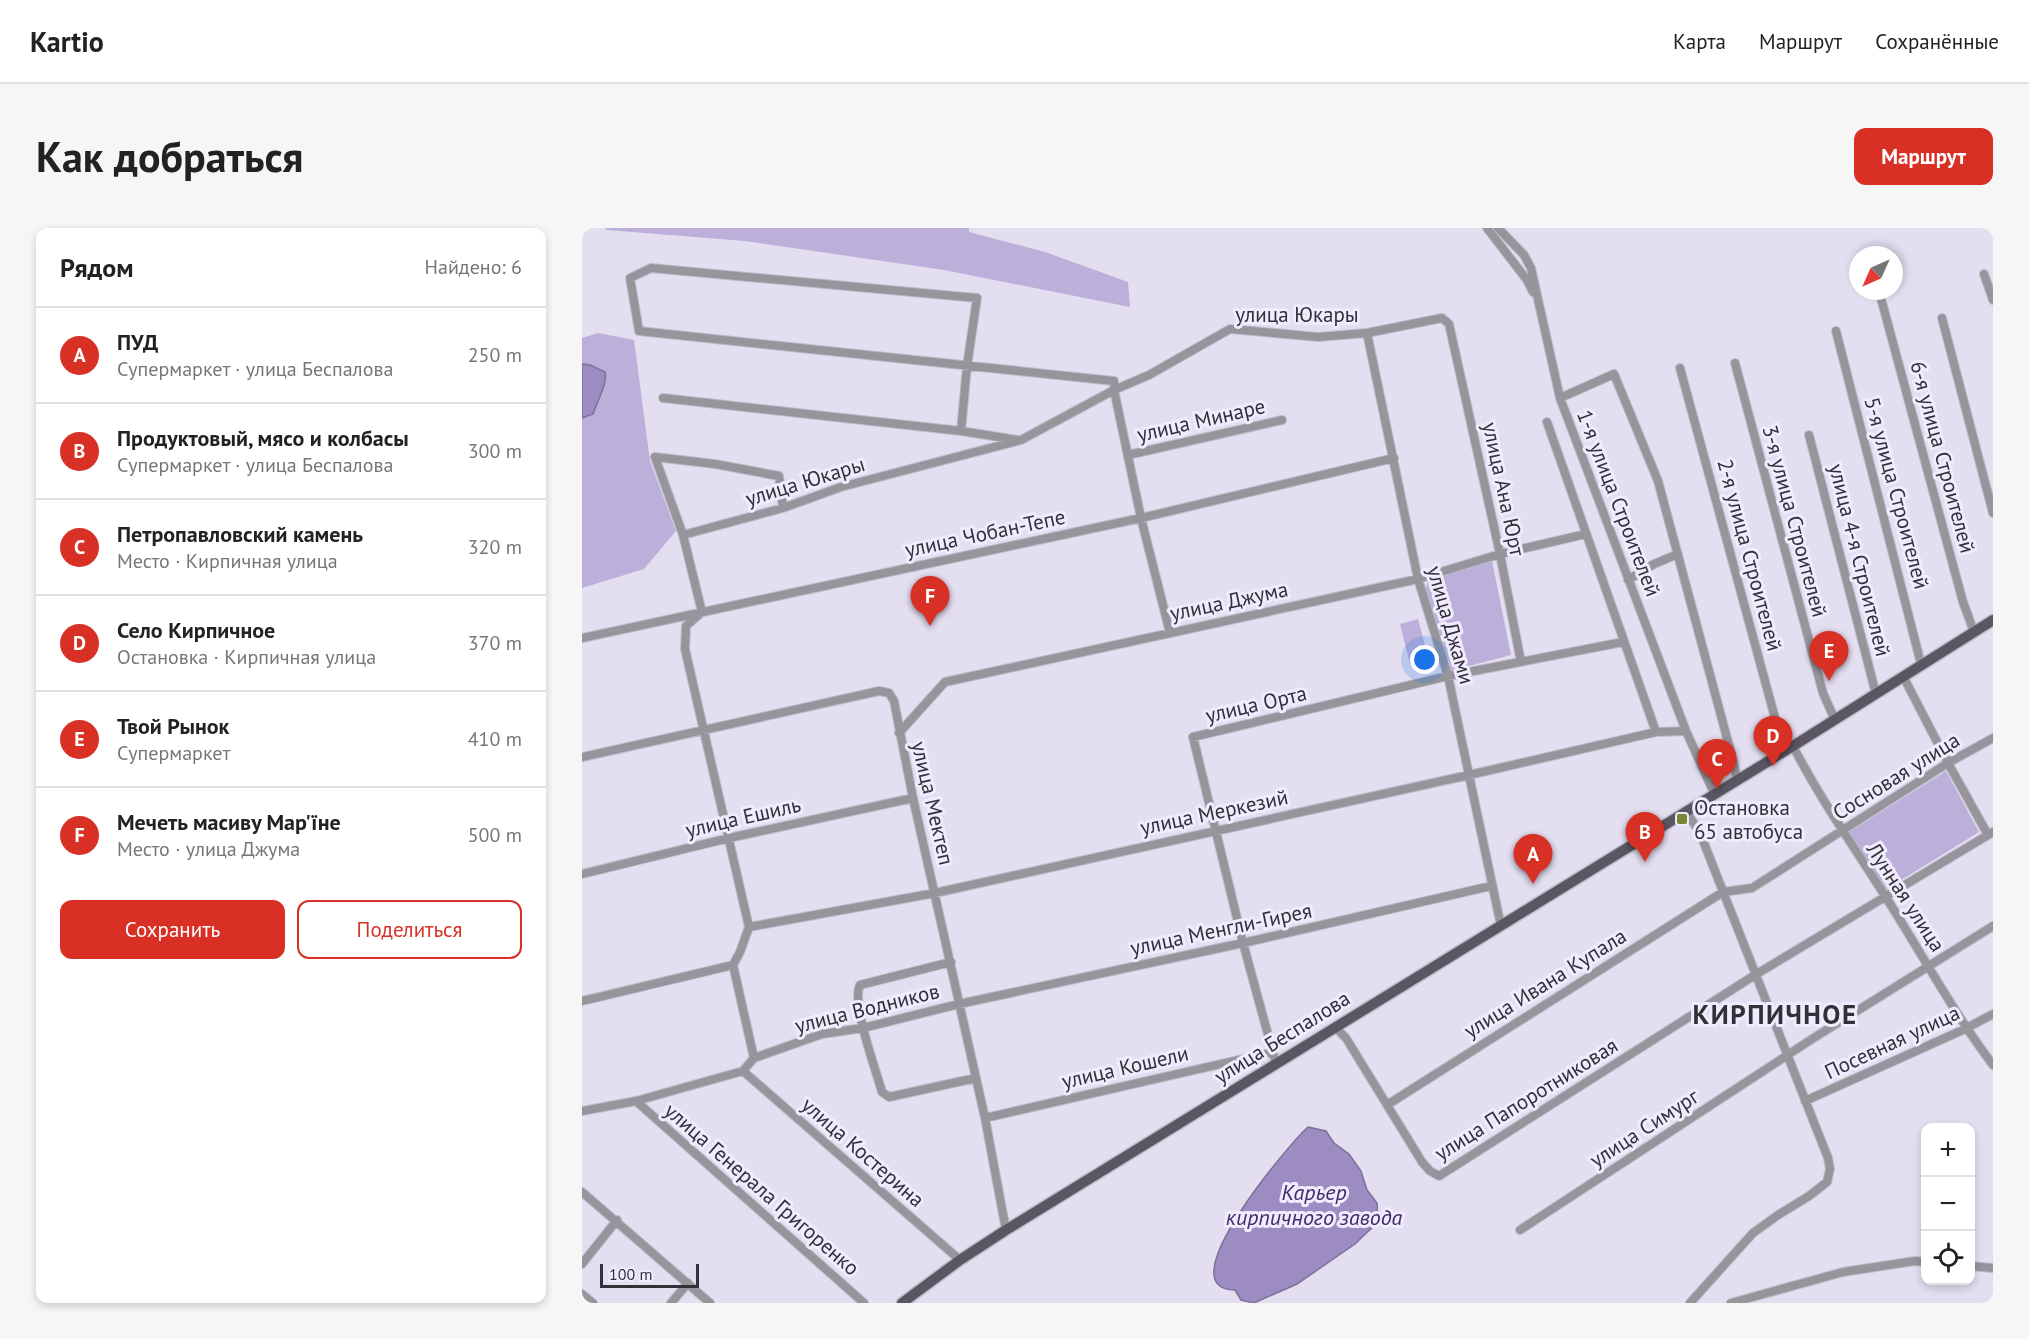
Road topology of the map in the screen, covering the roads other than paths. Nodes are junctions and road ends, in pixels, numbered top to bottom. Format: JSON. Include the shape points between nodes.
{"nodes":[{"id":1,"x":1487,"y":228,"type":"edge"},
{"id":2,"x":1498,"y":228,"type":"edge"},
{"id":3,"x":1984,"y":274,"type":"dead end"},
{"id":4,"x":1881,"y":300,"type":"edge"},
{"id":5,"x":1993,"y":300,"type":"edge"},
{"id":6,"x":1541,"y":312,"type":"junction"},
{"id":7,"x":1941,"y":318,"type":"dead end"},
{"id":8,"x":1449,"y":324,"type":"joint"},
{"id":9,"x":1836,"y":331,"type":"dead end"},
{"id":10,"x":1367,"y":333,"type":"junction"},
{"id":11,"x":1735,"y":363,"type":"dead end"},
{"id":12,"x":967,"y":366,"type":"junction"},
{"id":13,"x":1680,"y":368,"type":"dead end"},
{"id":14,"x":1114,"y":390,"type":"junction"},
{"id":15,"x":663,"y":398,"type":"dead end"},
{"id":16,"x":1560,"y":398,"type":"junction"},
{"id":17,"x":1282,"y":420,"type":"dead end"},
{"id":18,"x":1547,"y":422,"type":"dead end"},
{"id":19,"x":961,"y":431,"type":"junction"},
{"id":20,"x":1809,"y":435,"type":"dead end"},
{"id":21,"x":1021,"y":440,"type":"junction"},
{"id":22,"x":1128,"y":455,"type":"junction"},
{"id":23,"x":1394,"y":458,"type":"junction"},
{"id":24,"x":783,"y":508,"type":"junction"},
{"id":25,"x":1993,"y":513,"type":"edge"},
{"id":26,"x":1142,"y":518,"type":"junction"},
{"id":27,"x":1586,"y":534,"type":"junction"},
{"id":28,"x":683,"y":535,"type":"junction"},
{"id":29,"x":1500,"y":554,"type":"junction"},
{"id":30,"x":1678,"y":554,"type":"junction"},
{"id":31,"x":1418,"y":579,"type":"junction"},
{"id":32,"x":1628,"y":580,"type":"junction"},
{"id":33,"x":702,"y":612,"type":"junction"},
{"id":34,"x":1993,"y":620,"type":"edge"},
{"id":35,"x":1974,"y":632,"type":"junction"},
{"id":36,"x":1170,"y":633,"type":"junction"},
{"id":37,"x":582,"y":638,"type":"edge"},
{"id":38,"x":1623,"y":642,"type":"junction"},
{"id":39,"x":1521,"y":662,"type":"junction"},
{"id":40,"x":1922,"y":664,"type":"junction"},
{"id":41,"x":1448,"y":676,"type":"junction"},
{"id":42,"x":1903,"y":676,"type":"junction"},
{"id":43,"x":1876,"y":693,"type":"junction"},
{"id":44,"x":1835,"y":720,"type":"junction"},
{"id":45,"x":705,"y":729,"type":"junction"},
{"id":46,"x":1686,"y":730,"type":"junction"},
{"id":47,"x":899,"y":732,"type":"junction"},
{"id":48,"x":1656,"y":732,"type":"junction"},
{"id":49,"x":1993,"y":738,"type":"edge"},
{"id":50,"x":1789,"y":748,"type":"junction"},
{"id":51,"x":582,"y":757,"type":"edge"},
{"id":52,"x":1948,"y":763,"type":"junction"},
{"id":53,"x":1469,"y":775,"type":"junction"},
{"id":54,"x":1737,"y":779,"type":"junction"},
{"id":55,"x":1714,"y":793,"type":"junction"},
{"id":56,"x":913,"y":798,"type":"junction"},
{"id":57,"x":1686,"y":811,"type":"junction"},
{"id":58,"x":1216,"y":830,"type":"junction"},
{"id":59,"x":1842,"y":831,"type":"junction"},
{"id":60,"x":1991,"y":833,"type":"edge"},
{"id":61,"x":729,"y":838,"type":"junction"},
{"id":62,"x":582,"y":874,"type":"edge"},
{"id":63,"x":1491,"y":886,"type":"junction"},
{"id":64,"x":1723,"y":892,"type":"junction"},
{"id":65,"x":935,"y":893,"type":"junction"},
{"id":66,"x":1886,"y":897,"type":"junction"},
{"id":67,"x":1501,"y":926,"type":"junction"},
{"id":68,"x":1993,"y":926,"type":"edge"},
{"id":69,"x":749,"y":927,"type":"junction"},
{"id":70,"x":1243,"y":943,"type":"junction"},
{"id":71,"x":951,"y":963,"type":"junction"},
{"id":72,"x":733,"y":965,"type":"junction"},
{"id":73,"x":1929,"y":967,"type":"junction"},
{"id":74,"x":1755,"y":975,"type":"junction"},
{"id":75,"x":582,"y":1001,"type":"edge"},
{"id":76,"x":958,"y":1004,"type":"junction"},
{"id":77,"x":1993,"y":1014,"type":"edge"},
{"id":78,"x":1335,"y":1027,"type":"junction"},
{"id":79,"x":863,"y":1028,"type":"junction"},
{"id":80,"x":1965,"y":1029,"type":"junction"},
{"id":81,"x":1273,"y":1052,"type":"junction"},
{"id":82,"x":1787,"y":1056,"type":"junction"},
{"id":83,"x":754,"y":1058,"type":"junction"},
{"id":84,"x":1276,"y":1064,"type":"junction"},
{"id":85,"x":1993,"y":1065,"type":"edge"},
{"id":86,"x":743,"y":1071,"type":"junction"},
{"id":87,"x":976,"y":1078,"type":"junction"},
{"id":88,"x":636,"y":1101,"type":"junction"},
{"id":89,"x":1805,"y":1101,"type":"junction"},
{"id":90,"x":1387,"y":1105,"type":"junction"},
{"id":91,"x":582,"y":1111,"type":"edge"},
{"id":92,"x":985,"y":1118,"type":"junction"},
{"id":93,"x":582,"y":1192,"type":"edge"},
{"id":94,"x":617,"y":1220,"type":"junction"},
{"id":95,"x":1006,"y":1230,"type":"junction"},
{"id":96,"x":1520,"y":1230,"type":"dead end"},
{"id":97,"x":960,"y":1260,"type":"junction"},
{"id":98,"x":1921,"y":1262,"type":"edge"},
{"id":99,"x":582,"y":1264,"type":"edge"},
{"id":100,"x":1975,"y":1266,"type":"edge"},
{"id":101,"x":1993,"y":1268,"type":"edge"},
{"id":102,"x":688,"y":1283,"type":"junction"},
{"id":103,"x":582,"y":1294,"type":"edge"},
{"id":104,"x":593,"y":1303,"type":"edge"},
{"id":105,"x":671,"y":1303,"type":"edge"},
{"id":106,"x":710,"y":1303,"type":"edge"},
{"id":107,"x":864,"y":1303,"type":"edge"},
{"id":108,"x":902,"y":1303,"type":"edge"},
{"id":109,"x":1690,"y":1303,"type":"edge"},
{"id":110,"x":1731,"y":1303,"type":"edge"}],
"edges":[{"from":1,"to":6,"type":"street","via":[[1527,280]]},
{"from":2,"to":6,"type":"street","name":"1-я улица Строителей","via":[[1531,268]]},
{"from":3,"to":5,"type":"street"},
{"from":4,"to":35,"type":"street","name":"6-я улица Строителей"},
{"from":6,"to":16,"type":"street","name":"1-я улица Строителей"},
{"from":7,"to":25,"type":"street"},
{"from":8,"to":10,"type":"street","name":"улица Юкары","via":[[1442,318]]},
{"from":8,"to":29,"type":"street","name":"улица Ана Юрт"},
{"from":9,"to":40,"type":"street","name":"5-я улица Строителей"},
{"from":10,"to":14,"type":"street","name":"улица Юкары","via":[[1318,337],[1230,329],[1149,375]]},
{"from":10,"to":23,"type":"street","name":"улица Джами"},
{"from":11,"to":44,"type":"street","name":"3-я улица Строителей","via":[[1820,682]]},
{"from":12,"to":12,"type":"street","via":[[639,331],[630,278],[651,268],[977,298]]},
{"from":12,"to":14,"type":"street","via":[[1114,381]]},
{"from":12,"to":19,"type":"street"},
{"from":13,"to":50,"type":"street","name":"2-я улица Строителей"},
{"from":14,"to":21,"type":"street","name":"улица Юкары"},
{"from":14,"to":22,"type":"street"},
{"from":15,"to":19,"type":"street"},
{"from":16,"to":30,"type":"street","name":"1-я улица Строителей","via":[[1614,374],[1658,480]]},
{"from":16,"to":32,"type":"street","name":"1-я улица Строителей"},
{"from":17,"to":22,"type":"street","name":"улица Минаре"},
{"from":18,"to":27,"type":"street"},
{"from":19,"to":21,"type":"street"},
{"from":20,"to":43,"type":"street","name":"улица 4-я Строителей"},
{"from":21,"to":24,"type":"street","name":"улица Юкары","via":[[841,487]]},
{"from":22,"to":26,"type":"street"},
{"from":23,"to":26,"type":"street","name":"улица Чобан-Тепе"},
{"from":23,"to":31,"type":"street","name":"улица Джами"},
{"from":24,"to":28,"type":"street","name":"улица Юкары"},
{"from":24,"to":28,"type":"street","via":[[779,476],[655,457]]},
{"from":26,"to":33,"type":"street","name":"улица Чобан-Тепе"},
{"from":26,"to":36,"type":"street"},
{"from":27,"to":29,"type":"street","name":"улица Джума"},
{"from":27,"to":38,"type":"street"},
{"from":28,"to":33,"type":"street"},
{"from":29,"to":31,"type":"street","name":"улица Джума"},
{"from":29,"to":39,"type":"street","name":"улица Ана Юрт"},
{"from":30,"to":32,"type":"street"},
{"from":30,"to":54,"type":"street","name":"1-я улица Строителей"},
{"from":31,"to":36,"type":"street","name":"улица Джума"},
{"from":31,"to":41,"type":"street","name":"улица Джами"},
{"from":32,"to":46,"type":"street","name":"1-я улица Строителей"},
{"from":33,"to":37,"type":"street","name":"улица Чобан-Тепе"},
{"from":33,"to":45,"type":"street","via":[[686,626],[685,649]]},
{"from":34,"to":35,"type":"main road","name":"улица Беспалова"},
{"from":35,"to":40,"type":"main road","name":"улица Беспалова"},
{"from":36,"to":47,"type":"street","name":"улица Джума","via":[[945,682]]},
{"from":38,"to":39,"type":"street","name":"улица Орта"},
{"from":38,"to":48,"type":"street"},
{"from":39,"to":41,"type":"street","name":"улица Орта"},
{"from":40,"to":42,"type":"main road","name":"улица Беспалова"},
{"from":41,"to":53,"type":"street","name":"улица Джами"},
{"from":41,"to":58,"type":"street","name":"улица Орта","via":[[1193,737]]},
{"from":42,"to":43,"type":"main road","name":"улица Беспалова"},
{"from":42,"to":52,"type":"street"},
{"from":43,"to":44,"type":"main road","name":"улица Беспалова"},
{"from":44,"to":50,"type":"main road","name":"улица Беспалова"},
{"from":45,"to":47,"type":"street","name":"улица Мектеп","via":[[879,691],[889,693],[894,700]]},
{"from":45,"to":51,"type":"street","name":"улица Мектеп"},
{"from":45,"to":61,"type":"street"},
{"from":46,"to":48,"type":"street","name":"улица Меркезий"},
{"from":46,"to":55,"type":"street","name":"1-я улица Строителей"},
{"from":47,"to":56,"type":"street","name":"улица Мектеп"},
{"from":48,"to":53,"type":"street","name":"улица Меркезий"},
{"from":49,"to":52,"type":"street","name":"Сосновая улица"},
{"from":50,"to":54,"type":"main road","name":"улица Беспалова"},
{"from":50,"to":59,"type":"street","name":"Лунная улица"},
{"from":52,"to":59,"type":"street","name":"Сосновая улица"},
{"from":52,"to":60,"type":"street"},
{"from":53,"to":58,"type":"street","name":"улица Меркезий"},
{"from":53,"to":63,"type":"street","name":"улица Джами"},
{"from":54,"to":55,"type":"main road","name":"улица Беспалова"},
{"from":55,"to":57,"type":"main road","name":"улица Беспалова"},
{"from":56,"to":61,"type":"street","name":"улица Ешиль"},
{"from":56,"to":65,"type":"street","name":"улица Мектеп"},
{"from":57,"to":64,"type":"street","via":[[1700,833]]},
{"from":57,"to":67,"type":"main road","name":"улица Беспалова"},
{"from":58,"to":65,"type":"street","name":"улица Меркезий"},
{"from":58,"to":70,"type":"street","name":"улица Орта"},
{"from":59,"to":64,"type":"street","name":"Сосновая улица","via":[[1752,888]]},
{"from":59,"to":66,"type":"street","name":"Лунная улица"},
{"from":60,"to":66,"type":"street"},
{"from":61,"to":62,"type":"street","name":"улица Ешиль"},
{"from":61,"to":69,"type":"street"},
{"from":63,"to":67,"type":"street","name":"улица Джами"},
{"from":63,"to":70,"type":"street","name":"улица Менгли-Гирея"},
{"from":64,"to":74,"type":"street"},
{"from":64,"to":90,"type":"street","name":"улица Ивана Купала"},
{"from":65,"to":69,"type":"street","name":"улица Меркезий"},
{"from":65,"to":71,"type":"street","name":"улица Мектеп"},
{"from":66,"to":73,"type":"street","name":"Лунная улица"},
{"from":66,"to":74,"type":"street"},
{"from":67,"to":78,"type":"main road","name":"улица Беспалова"},
{"from":68,"to":73,"type":"street","name":"улица Симург"},
{"from":69,"to":72,"type":"street"},
{"from":70,"to":76,"type":"street","name":"улица Менгли-Гирея"},
{"from":70,"to":81,"type":"street","name":"улица Орта"},
{"from":71,"to":76,"type":"street","name":"улица Мектеп"},
{"from":71,"to":79,"type":"street","via":[[860,985],[857,991]]},
{"from":72,"to":75,"type":"street"},
{"from":72,"to":83,"type":"street"},
{"from":73,"to":80,"type":"street","name":"Лунная улица"},
{"from":73,"to":82,"type":"street","name":"улица Симург"},
{"from":74,"to":82,"type":"street"},
{"from":74,"to":90,"type":"street","name":"улица Папоротниковая","via":[[1439,1176],[1422,1162]]},
{"from":76,"to":79,"type":"street","name":"улица Водников"},
{"from":76,"to":87,"type":"street","name":"улица Мектеп"},
{"from":77,"to":80,"type":"street","name":"Посевная улица"},
{"from":78,"to":84,"type":"main road","name":"улица Беспалова"},
{"from":78,"to":90,"type":"street","name":"улица Папоротниковая","via":[[1346,1038]]},
{"from":79,"to":83,"type":"street","name":"улица Водников","via":[[822,1034]]},
{"from":79,"to":87,"type":"street","via":[[882,1092],[889,1097]]},
{"from":80,"to":85,"type":"street","name":"Лунная улица"},
{"from":80,"to":89,"type":"street","name":"Посевная улица"},
{"from":81,"to":84,"type":"street","name":"улица Орта"},
{"from":81,"to":92,"type":"street","name":"улица Кошели"},
{"from":82,"to":89,"type":"street"},
{"from":82,"to":96,"type":"street","name":"улица Симург"},
{"from":83,"to":86,"type":"street"},
{"from":84,"to":95,"type":"main road","name":"улица Беспалова"},
{"from":86,"to":88,"type":"street"},
{"from":86,"to":97,"type":"street","name":"улица Костерина"},
{"from":87,"to":92,"type":"street","name":"улица Мектеп"},
{"from":88,"to":91,"type":"street"},
{"from":88,"to":107,"type":"street","name":"улица Генерала Григоренко"},
{"from":89,"to":109,"type":"street","via":[[1828,1158],[1827,1182],[1753,1233]]},
{"from":92,"to":95,"type":"street","name":"улица Мектеп"},
{"from":93,"to":94,"type":"street"},
{"from":94,"to":99,"type":"street"},
{"from":94,"to":102,"type":"street"},
{"from":95,"to":97,"type":"main road","name":"улица Беспалова"},
{"from":97,"to":108,"type":"main road","name":"улица Беспалова"},
{"from":98,"to":110,"type":"street","via":[[1843,1272]]},
{"from":100,"to":101,"type":"street"},
{"from":102,"to":105,"type":"street"},
{"from":102,"to":106,"type":"street"},
{"from":103,"to":104,"type":"street"}]}
